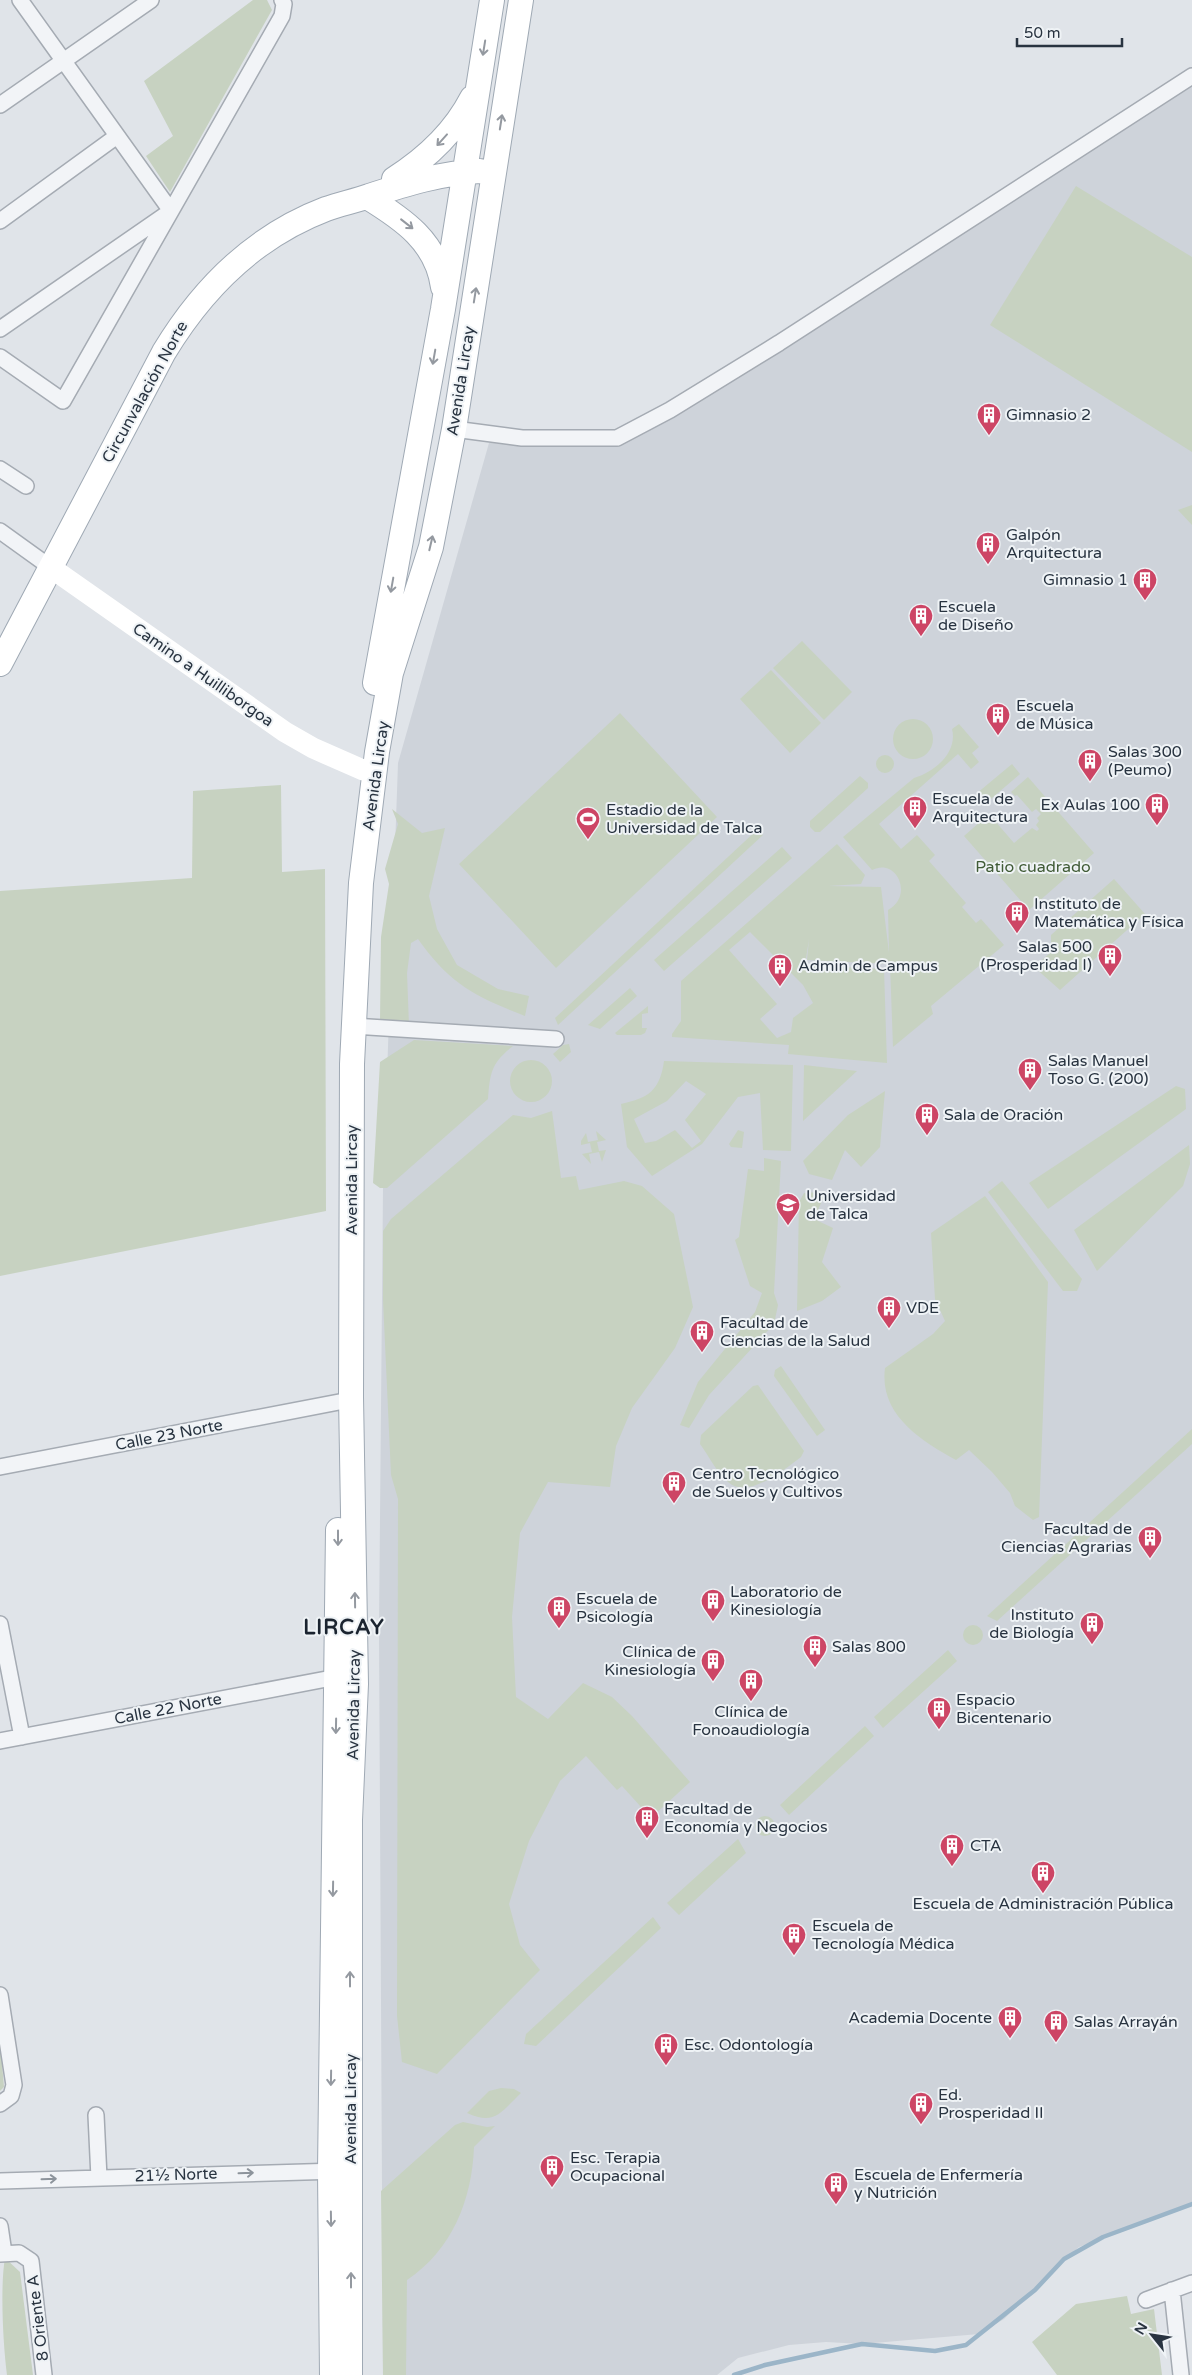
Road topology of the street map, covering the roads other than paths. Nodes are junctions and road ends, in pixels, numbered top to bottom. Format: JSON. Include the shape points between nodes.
{"nodes":[{"id":1,"x":20,"y":0,"type":"edge"},
{"id":2,"x":150,"y":0,"type":"edge"},
{"id":3,"x":282,"y":0,"type":"edge"},
{"id":4,"x":492,"y":0,"type":"edge"},
{"id":5,"x":521,"y":0,"type":"edge"},
{"id":6,"x":63,"y":61,"type":"junction"},
{"id":7,"x":1192,"y":76,"type":"edge"},
{"id":8,"x":478,"y":85,"type":"junction"},
{"id":9,"x":0,"y":106,"type":"edge"},
{"id":10,"x":118,"y":136,"type":"junction"},
{"id":11,"x":492,"y":179,"type":"junction"},
{"id":12,"x":463,"y":181,"type":"junction"},
{"id":13,"x":367,"y":197,"type":"junction"},
{"id":14,"x":171,"y":211,"type":"junction"},
{"id":15,"x":0,"y":221,"type":"edge"},
{"id":16,"x":443,"y":309,"type":"junction"},
{"id":17,"x":0,"y":329,"type":"edge"},
{"id":18,"x":0,"y":357,"type":"edge"},
{"id":19,"x":454,"y":429,"type":"junction"},
{"id":20,"x":0,"y":469,"type":"edge"},
{"id":21,"x":26,"y":486,"type":"dead end"},
{"id":22,"x":0,"y":531,"type":"edge"},
{"id":23,"x":50,"y":567,"type":"junction"},
{"id":24,"x":0,"y":664,"type":"edge"},
{"id":25,"x":363,"y":770,"type":"junction"},
{"id":26,"x":353,"y":1026,"type":"junction"},
{"id":27,"x":556,"y":1040,"type":"dead end"},
{"id":28,"x":339,"y":1402,"type":"junction"},
{"id":29,"x":0,"y":1467,"type":"edge"},
{"id":30,"x":0,"y":1624,"type":"edge"},
{"id":31,"x":347,"y":1680,"type":"junction"},
{"id":32,"x":22,"y":1737,"type":"junction"},
{"id":33,"x":0,"y":1742,"type":"edge"},
{"id":34,"x":0,"y":1994,"type":"edge"},
{"id":35,"x":0,"y":2104,"type":"edge"},
{"id":36,"x":96,"y":2115,"type":"dead end"},
{"id":37,"x":341,"y":2170,"type":"junction"},
{"id":38,"x":99,"y":2178,"type":"junction"},
{"id":39,"x":0,"y":2181,"type":"edge"},
{"id":40,"x":0,"y":2226,"type":"edge"},
{"id":41,"x":2,"y":2253,"type":"edge"},
{"id":42,"x":1192,"y":2283,"type":"edge"},
{"id":43,"x":1172,"y":2290,"type":"junction"},
{"id":44,"x":1146,"y":2300,"type":"dead end"},
{"id":45,"x":44,"y":2375,"type":"edge"},
{"id":46,"x":332,"y":2375,"type":"edge"},
{"id":47,"x":350,"y":2375,"type":"edge"},
{"id":48,"x":1181,"y":2375,"type":"edge"}],
"edges":[{"from":1,"to":6,"type":"street"},
{"from":2,"to":6,"type":"street"},
{"from":3,"to":14,"type":"street","via":[[282,16]]},
{"from":4,"to":8,"type":"main road","name":"Avenida Lircay","one_way":true},
{"from":11,"to":5,"type":"main road","name":"Avenida Lircay","one_way":true},
{"from":6,"to":9,"type":"street"},
{"from":6,"to":10,"type":"street"},
{"from":7,"to":19,"type":"street","via":[[779,343],[670,410],[617,438],[522,438]]},
{"from":8,"to":12,"type":"main road","name":"Avenida Lircay"},
{"from":8,"to":13,"type":"main road","one_way":true,"via":[[459,119],[435,149],[421,162]]},
{"from":10,"to":14,"type":"street"},
{"from":10,"to":15,"type":"street"},
{"from":11,"to":12,"type":"main road","name":"Circunvalación Norte"},
{"from":19,"to":11,"type":"main road","name":"Avenida Lircay","one_way":true},
{"from":12,"to":13,"type":"main road","name":"Circunvalación Norte","via":[[414,180]]},
{"from":12,"to":16,"type":"main road","name":"Avenida Lircay"},
{"from":13,"to":16,"type":"main road","one_way":true,"via":[[407,224],[428,246],[441,273]]},
{"from":13,"to":23,"type":"main road","name":"Circunvalación Norte","via":[[325,209],[284,229],[232,267],[201,299],[164,352]]},
{"from":14,"to":17,"type":"street"},
{"from":14,"to":18,"type":"street","via":[[63,401]]},
{"from":16,"to":25,"type":"main road","name":"Avenida Lircay","one_way":true,"via":[[378,661]]},
{"from":26,"to":19,"type":"main road","name":"Avenida Lircay","one_way":true,"via":[[362,883],[377,752],[391,673],[431,547]]},
{"from":20,"to":21,"type":"street"},
{"from":22,"to":23,"type":"street"},
{"from":23,"to":24,"type":"main road","name":"Circunvalación Norte"},
{"from":23,"to":25,"type":"street","name":"Camino a Huilliborgoa","via":[[285,732]]},
{"from":25,"to":28,"type":"main road","name":"Avenida Lircay","via":[[348,898],[341,996],[337,1210]]},
{"from":26,"to":27,"type":"street"},
{"from":31,"to":26,"type":"main road","name":"Avenida Lircay","one_way":true},
{"from":28,"to":29,"type":"street","name":"Calle 23 Norte"},
{"from":28,"to":31,"type":"main road","name":"Avenida Lircay","one_way":true},
{"from":30,"to":32,"type":"street"},
{"from":31,"to":32,"type":"street","name":"Calle 22 Norte"},
{"from":31,"to":37,"type":"main road","name":"Avenida Lircay"},
{"from":32,"to":33,"type":"street","name":"Calle 22 Norte"},
{"from":34,"to":35,"type":"street","via":[[14,2085],[10,2096]]},
{"from":36,"to":38,"type":"street"},
{"from":38,"to":37,"type":"street","name":"21½ Norte","one_way":true},
{"from":37,"to":46,"type":"main road","name":"Avenida Lircay","one_way":true},
{"from":47,"to":37,"type":"main road","name":"Avenida Lircay","one_way":true},
{"from":39,"to":38,"type":"street","name":"21½ Norte","one_way":true},
{"from":40,"to":41,"type":"street","name":"8 Oriente A"},
{"from":41,"to":45,"type":"street","name":"8 Oriente A","via":[[19,2253],[31,2261]]},
{"from":42,"to":43,"type":"street"},
{"from":43,"to":44,"type":"street"},
{"from":43,"to":48,"type":"street"}]}
